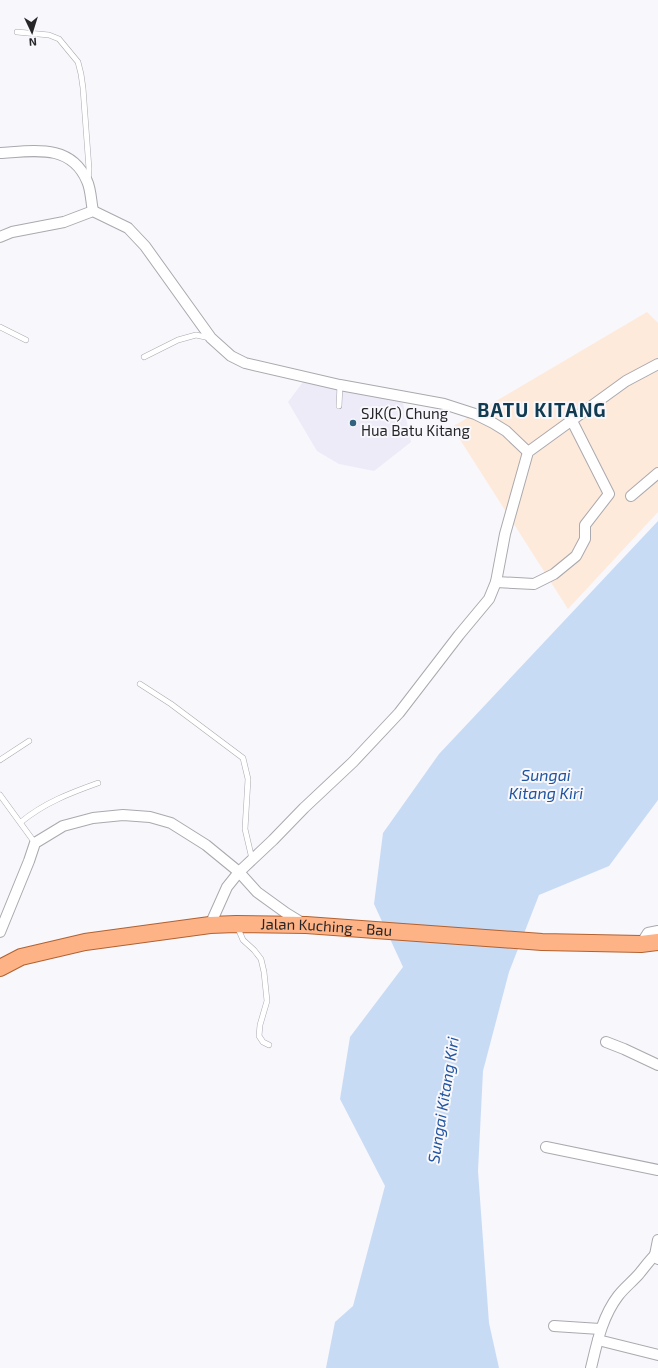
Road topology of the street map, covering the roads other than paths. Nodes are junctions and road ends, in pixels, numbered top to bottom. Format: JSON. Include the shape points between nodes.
{"nodes":[{"id":1,"x":17,"y":32,"type":"dead end"},
{"id":2,"x":0,"y":153,"type":"edge"},
{"id":3,"x":88,"y":182,"type":"junction"},
{"id":4,"x":93,"y":211,"type":"junction"},
{"id":5,"x":0,"y":237,"type":"edge"},
{"id":6,"x":0,"y":327,"type":"edge"},
{"id":7,"x":211,"y":338,"type":"junction"},
{"id":8,"x":26,"y":340,"type":"dead end"},
{"id":9,"x":144,"y":357,"type":"dead end"},
{"id":10,"x":658,"y":364,"type":"edge"},
{"id":11,"x":340,"y":385,"type":"junction"},
{"id":12,"x":339,"y":406,"type":"dead end"},
{"id":13,"x":572,"y":421,"type":"junction"},
{"id":14,"x":528,"y":452,"type":"junction"},
{"id":15,"x":658,"y":473,"type":"edge"},
{"id":16,"x":631,"y":496,"type":"dead end"},
{"id":17,"x":496,"y":582,"type":"junction"},
{"id":18,"x":140,"y":684,"type":"dead end"},
{"id":19,"x":29,"y":741,"type":"dead end"},
{"id":20,"x":0,"y":760,"type":"edge"},
{"id":21,"x":98,"y":783,"type":"dead end"},
{"id":22,"x":0,"y":795,"type":"edge"},
{"id":23,"x":21,"y":822,"type":"junction"},
{"id":24,"x":35,"y":843,"type":"junction"},
{"id":25,"x":252,"y":859,"type":"junction"},
{"id":26,"x":239,"y":872,"type":"junction"},
{"id":27,"x":236,"y":924,"type":"junction"},
{"id":28,"x":210,"y":925,"type":"junction"},
{"id":29,"x":306,"y":925,"type":"junction"},
{"id":30,"x":658,"y":931,"type":"edge"},
{"id":31,"x":0,"y":932,"type":"edge"},
{"id":32,"x":658,"y":942,"type":"edge"},
{"id":33,"x":641,"y":944,"type":"junction"},
{"id":34,"x":0,"y":968,"type":"edge"},
{"id":35,"x":606,"y":1042,"type":"dead end"},
{"id":36,"x":269,"y":1045,"type":"dead end"},
{"id":37,"x":658,"y":1065,"type":"edge"},
{"id":38,"x":546,"y":1147,"type":"dead end"},
{"id":39,"x":658,"y":1170,"type":"edge"},
{"id":40,"x":658,"y":1240,"type":"edge"},
{"id":41,"x":656,"y":1257,"type":"edge"},
{"id":42,"x":554,"y":1326,"type":"dead end"},
{"id":43,"x":600,"y":1329,"type":"junction"},
{"id":44,"x":598,"y":1340,"type":"junction"},
{"id":45,"x":658,"y":1355,"type":"edge"},
{"id":46,"x":591,"y":1368,"type":"edge"}],
"edges":[{"from":1,"to":3,"type":"lane","via":[[49,35],[59,39],[78,62],[82,74],[90,169]]},
{"from":2,"to":3,"type":"street","via":[[51,151],[61,154],[80,169]]},
{"from":3,"to":4,"type":"street"},
{"from":4,"to":5,"type":"street","via":[[64,222],[12,232]]},
{"from":4,"to":7,"type":"street","via":[[128,228],[145,246]]},
{"from":6,"to":8,"type":"lane"},
{"from":7,"to":9,"type":"lane","via":[[196,335],[178,340]]},
{"from":7,"to":11,"type":"street","via":[[231,356],[246,363]]},
{"from":10,"to":13,"type":"street","via":[[626,381]]},
{"from":11,"to":12,"type":"lane"},
{"from":11,"to":14,"type":"street","via":[[444,404],[475,414],[494,423]]},
{"from":13,"to":14,"type":"street"},
{"from":13,"to":17,"type":"street","via":[[609,494],[584,525],[585,539],[576,556],[554,574],[534,584]]},
{"from":14,"to":17,"type":"street"},
{"from":15,"to":16,"type":"street"},
{"from":17,"to":25,"type":"street","via":[[489,600],[399,713],[353,762]]},
{"from":18,"to":25,"type":"lane","via":[[243,758],[248,779],[246,829]]},
{"from":19,"to":20,"type":"lane"},
{"from":21,"to":23,"type":"lane","via":[[50,802]]},
{"from":22,"to":23,"type":"lane"},
{"from":23,"to":24,"type":"lane"},
{"from":24,"to":26,"type":"street","via":[[63,826],[93,818],[123,815],[150,817],[171,823],[206,845]]},
{"from":24,"to":31,"type":"street"},
{"from":25,"to":26,"type":"street"},
{"from":26,"to":28,"type":"street","via":[[227,887]]},
{"from":26,"to":29,"type":"street","via":[[258,892]]},
{"from":27,"to":28,"type":"main road","name":"Jalan Kuching - Bau"},
{"from":27,"to":29,"type":"main road","name":"Jalan Kuching - Bau"},
{"from":27,"to":36,"type":"lane","via":[[243,940],[261,959],[267,1001],[259,1036]]},
{"from":28,"to":34,"type":"main road","name":"Jalan Kuching - Bau","via":[[85,942],[21,957]]},
{"from":29,"to":33,"type":"main road","name":"Jalan Kuching - Bau","via":[[542,942]]},
{"from":30,"to":33,"type":"street","via":[[648,933]]},
{"from":32,"to":33,"type":"main road","name":"Jalan Kuching - Bau"},
{"from":35,"to":37,"type":"street"},
{"from":38,"to":39,"type":"street"},
{"from":40,"to":41,"type":"street"},
{"from":41,"to":43,"type":"street","via":[[617,1297]]},
{"from":42,"to":43,"type":"street"},
{"from":43,"to":44,"type":"street"},
{"from":44,"to":45,"type":"street"},
{"from":44,"to":46,"type":"street"}]}
